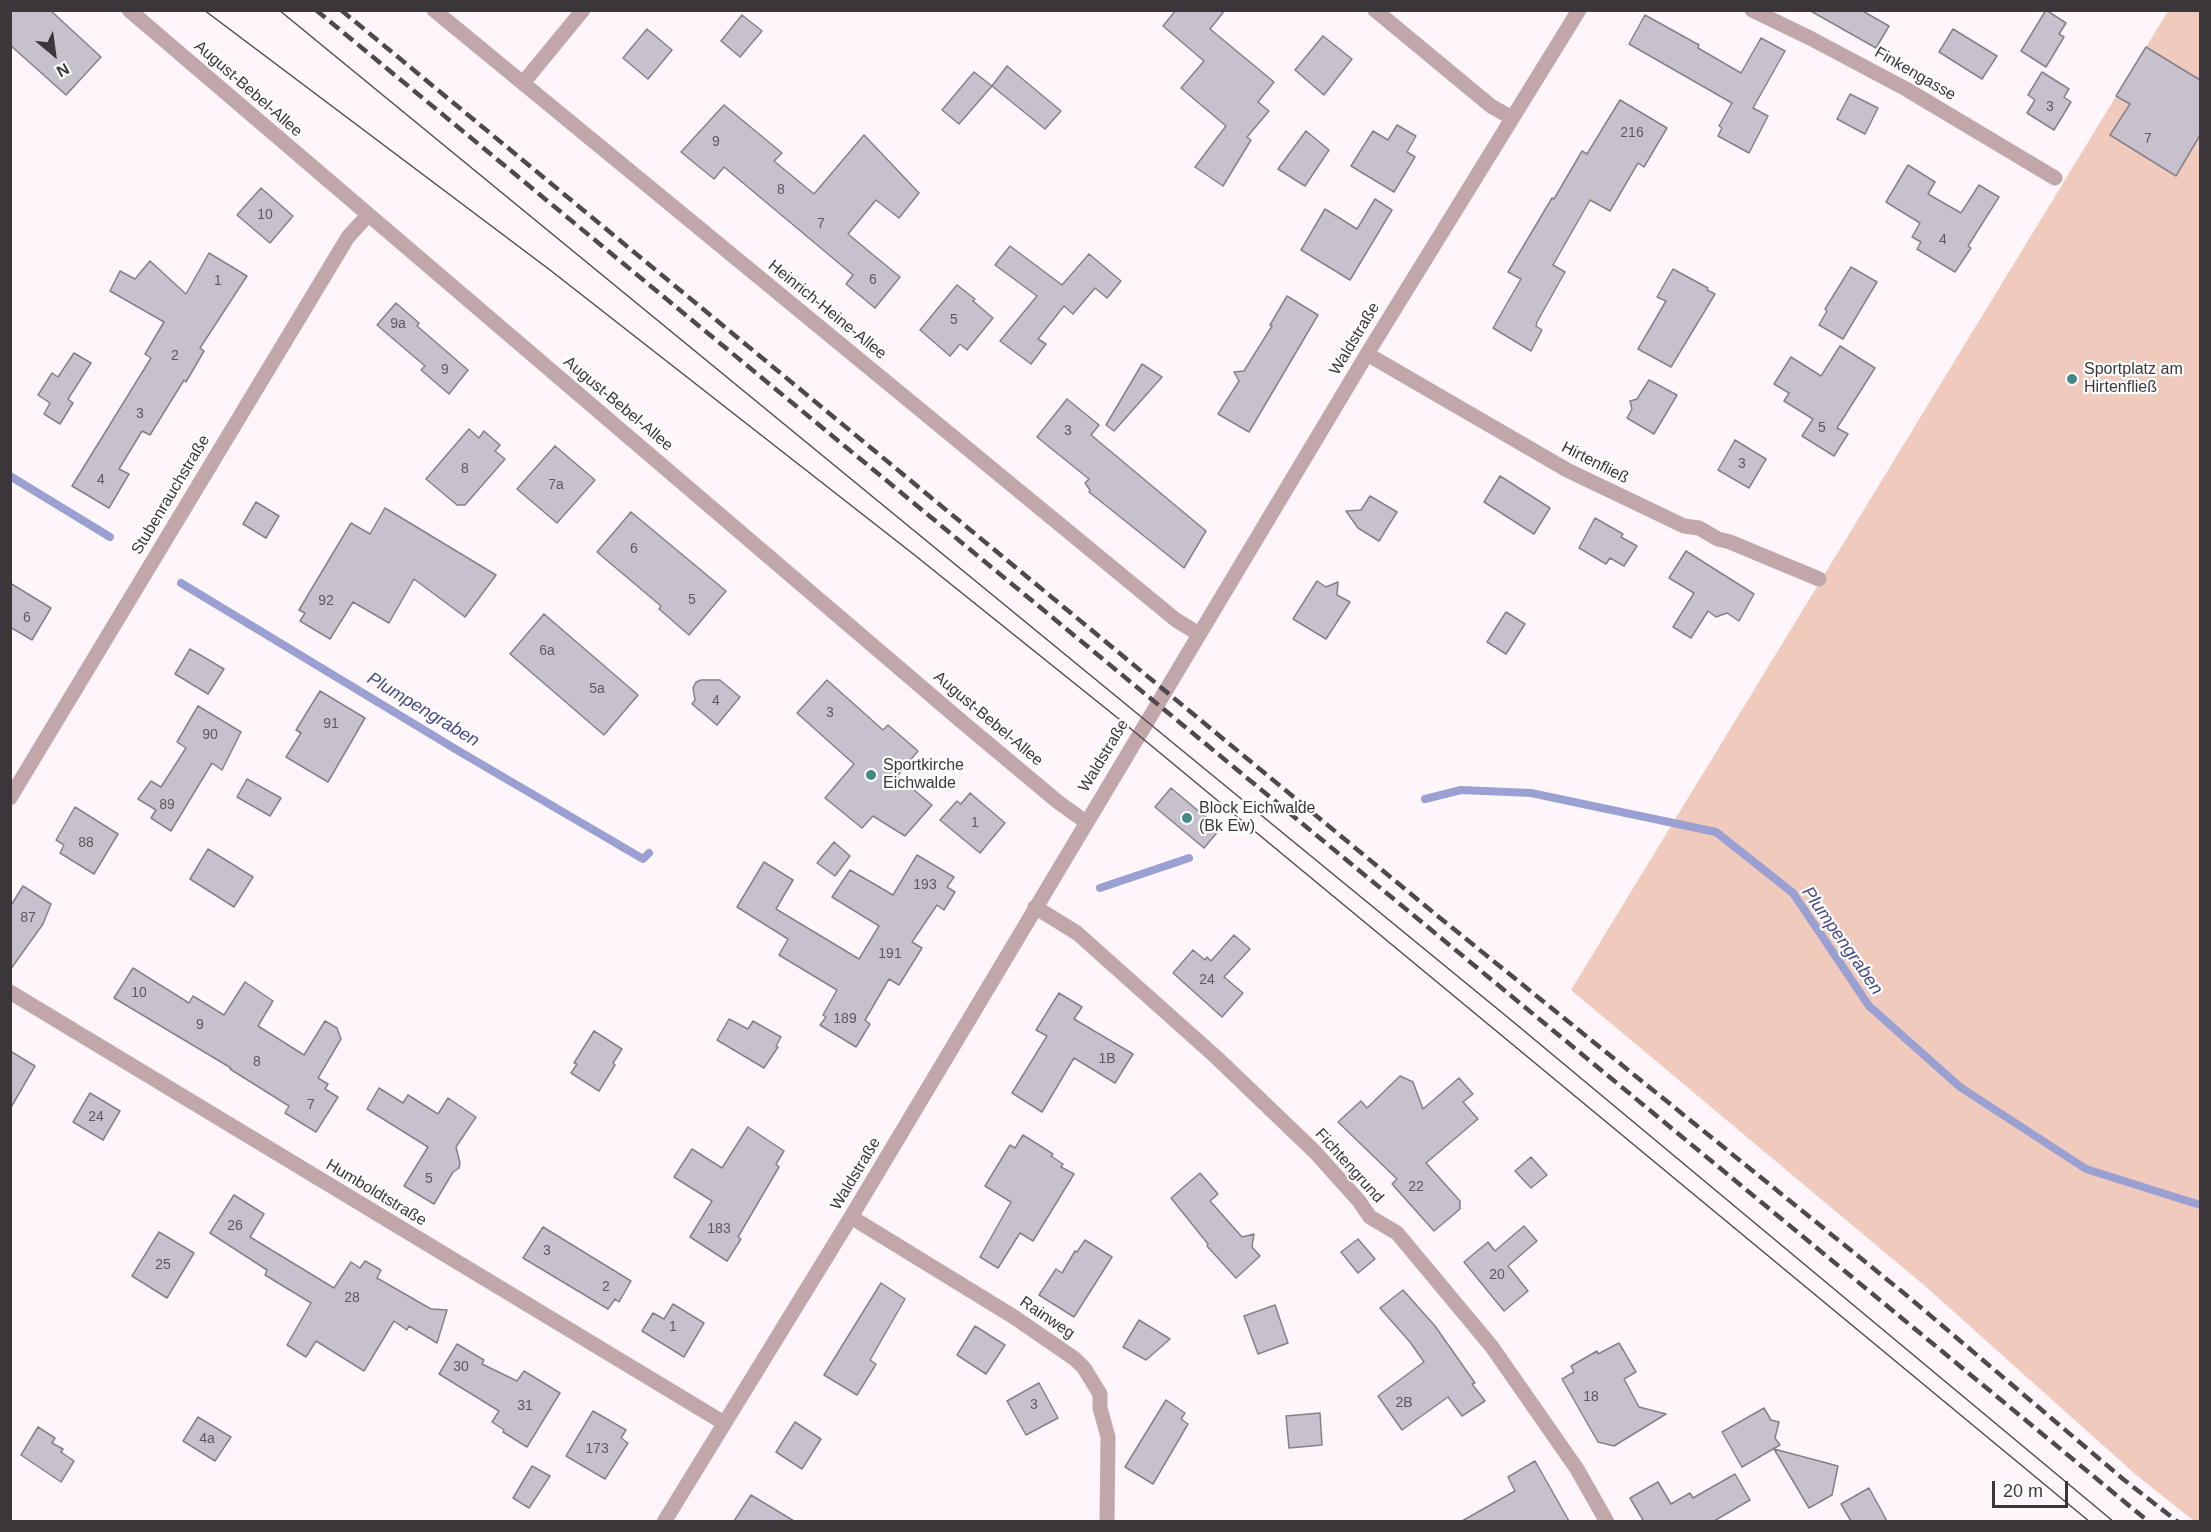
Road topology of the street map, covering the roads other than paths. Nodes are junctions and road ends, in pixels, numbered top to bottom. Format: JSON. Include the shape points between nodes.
{"nodes":[{"id":1,"x":129,"y":10,"type":"edge"},
{"id":2,"x":434,"y":10,"type":"edge"},
{"id":3,"x":583,"y":10,"type":"edge"},
{"id":4,"x":1375,"y":10,"type":"edge"},
{"id":5,"x":1579,"y":10,"type":"edge"},
{"id":6,"x":1752,"y":10,"type":"edge"},
{"id":7,"x":523,"y":83,"type":"junction"},
{"id":8,"x":1512,"y":118,"type":"junction"},
{"id":9,"x":2055,"y":178,"type":"dead end"},
{"id":10,"x":367,"y":216,"type":"junction"},
{"id":11,"x":1367,"y":354,"type":"junction"},
{"id":12,"x":1819,"y":579,"type":"dead end"},
{"id":13,"x":1199,"y":634,"type":"junction"},
{"id":14,"x":10,"y":798,"type":"edge"},
{"id":15,"x":1086,"y":822,"type":"junction"},
{"id":16,"x":1035,"y":908,"type":"junction"},
{"id":17,"x":10,"y":992,"type":"edge"},
{"id":18,"x":851,"y":1217,"type":"junction"},
{"id":19,"x":724,"y":1423,"type":"junction"},
{"id":20,"x":664,"y":1521,"type":"edge"},
{"id":21,"x":1107,"y":1521,"type":"edge"},
{"id":22,"x":1607,"y":1521,"type":"edge"}],
"edges":[{"from":1,"to":10,"type":"street","name":"August-Bebel-Allee"},
{"from":2,"to":7,"type":"street","name":"Heinrich-Heine-Allee"},
{"from":3,"to":7,"type":"street"},
{"from":4,"to":8,"type":"street","via":[[1491,106]]},
{"from":5,"to":8,"type":"street","name":"Waldstraße"},
{"from":6,"to":9,"type":"street","name":"Finkengasse","via":[[1906,89]]},
{"from":7,"to":13,"type":"street","name":"Heinrich-Heine-Allee","via":[[1176,620]]},
{"from":8,"to":11,"type":"street","name":"Waldstraße"},
{"from":10,"to":14,"type":"street","name":"Stubenrauchstraße","via":[[348,237]]},
{"from":10,"to":15,"type":"street","name":"August-Bebel-Allee","via":[[960,720]]},
{"from":11,"to":12,"type":"street","name":"Hirtenfließ","via":[[1586,480],[1684,526],[1699,528]]},
{"from":11,"to":13,"type":"street","name":"Waldstraße"},
{"from":13,"to":15,"type":"street","name":"Waldstraße"},
{"from":15,"to":16,"type":"street","name":"Waldstraße"},
{"from":16,"to":18,"type":"street","name":"Waldstraße"},
{"from":16,"to":22,"type":"street","name":"Fichtengrund","via":[[1077,933],[1234,1073],[1314,1152],[1370,1217],[1397,1233],[1492,1347],[1577,1469]]},
{"from":17,"to":19,"type":"street","name":"Humboldtstraße"},
{"from":18,"to":19,"type":"street","name":"Waldstraße"},
{"from":18,"to":21,"type":"street","name":"Rainweg","via":[[1014,1317],[1084,1368],[1100,1394],[1108,1437]]},
{"from":19,"to":20,"type":"street","name":"Waldstraße"}]}
